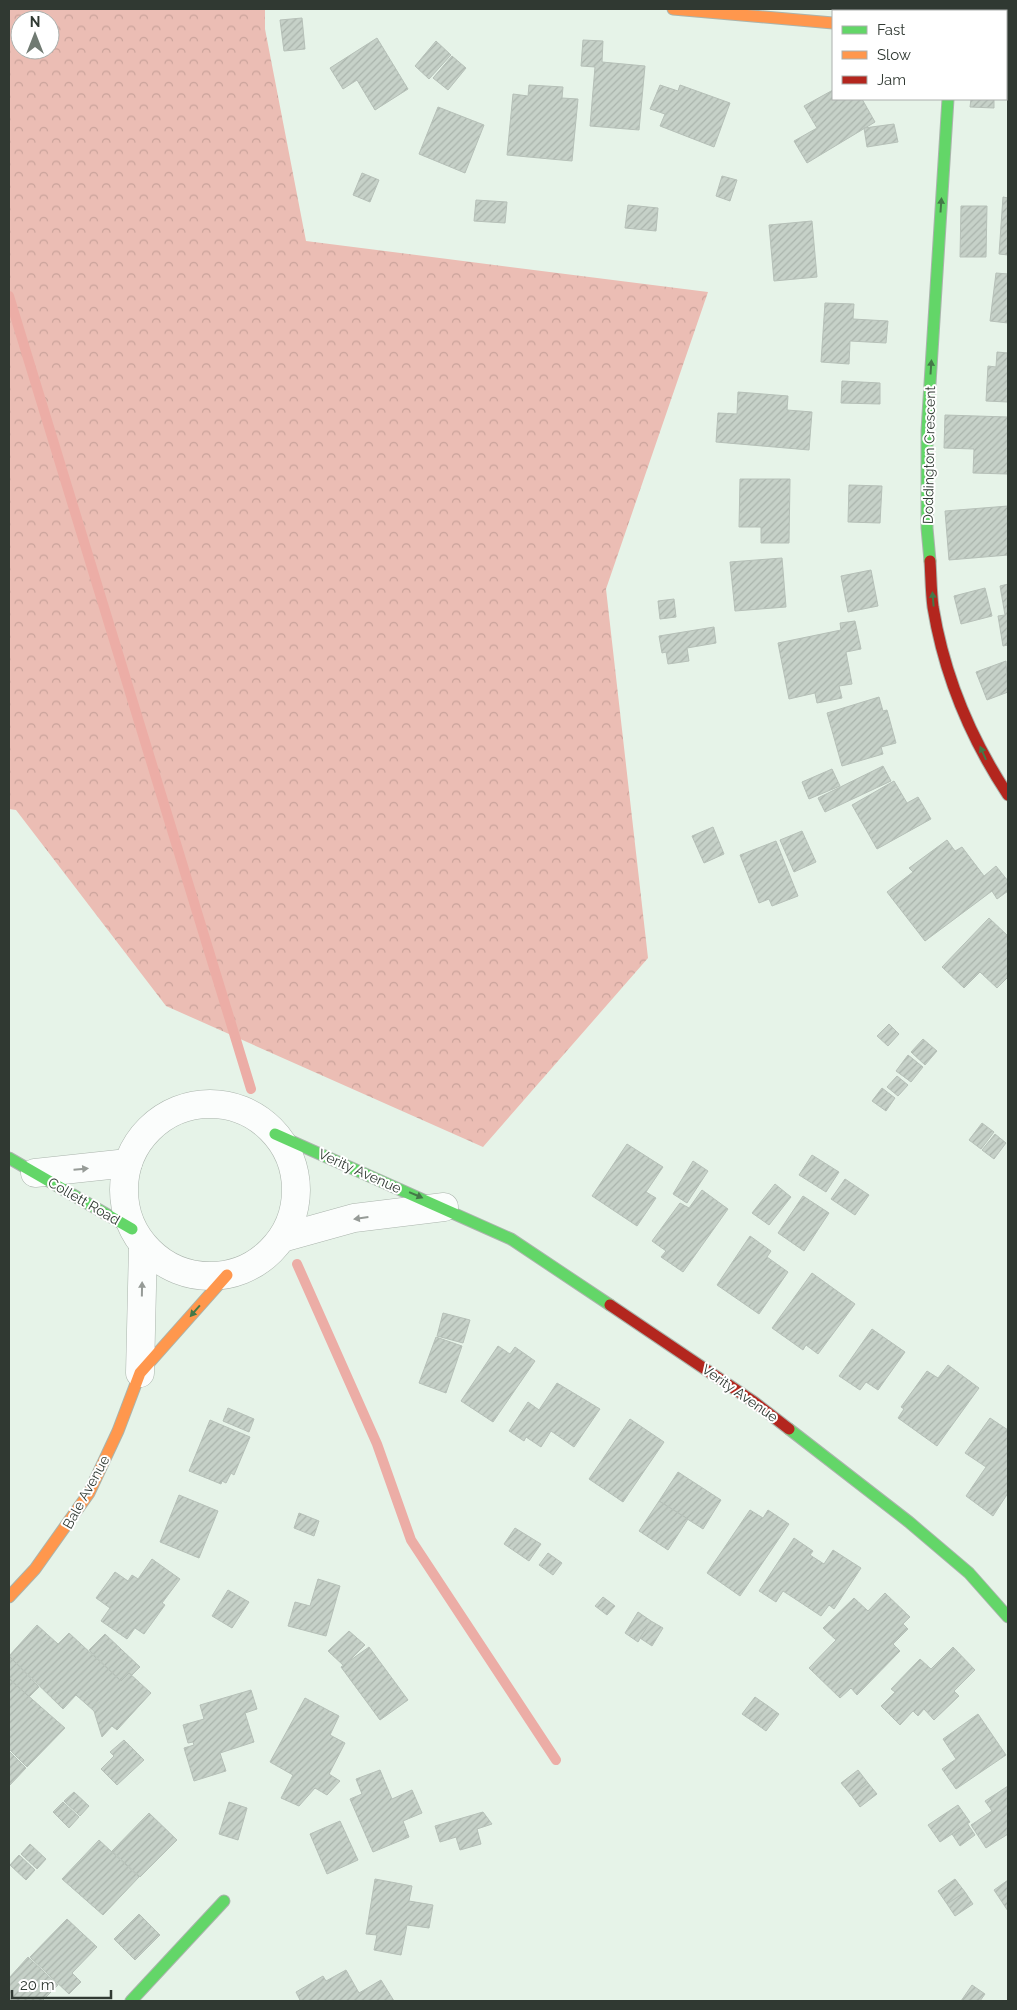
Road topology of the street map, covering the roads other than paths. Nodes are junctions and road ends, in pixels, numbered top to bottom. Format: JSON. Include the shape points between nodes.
{"nodes":[{"id":1,"x":673,"y":9,"type":"edge"},
{"id":2,"x":832,"y":23,"type":"edge"},
{"id":3,"x":948,"y":100,"type":"edge"},
{"id":4,"x":1008,"y":794,"type":"edge"},
{"id":5,"x":275,"y":1134,"type":"junction"},
{"id":6,"x":9,"y":1158,"type":"edge"},
{"id":7,"x":128,"y":1163,"type":"junction"},
{"id":8,"x":35,"y":1173,"type":"junction"},
{"id":9,"x":444,"y":1207,"type":"junction"},
{"id":10,"x":138,"y":1237,"type":"junction"},
{"id":11,"x":282,"y":1238,"type":"junction"},
{"id":12,"x":227,"y":1275,"type":"junction"},
{"id":13,"x":140,"y":1373,"type":"junction"},
{"id":14,"x":9,"y":1597,"type":"edge"},
{"id":15,"x":1008,"y":1617,"type":"edge"},
{"id":16,"x":224,"y":1901,"type":"dead end"},
{"id":17,"x":131,"y":2001,"type":"edge"}],
"edges":[{"from":1,"to":2,"type":"street"},
{"from":4,"to":3,"type":"street","name":"Doddington Crescent","one_way":true,"via":[[987,763],[955,692],[933,607],[927,528],[927,431]]},
{"from":5,"to":7,"type":"street","via":[[258,1119],[237,1109],[215,1104],[193,1106],[172,1113],[153,1126],[138,1143]]},
{"from":5,"to":9,"type":"street","name":"Verity Avenue","one_way":true},
{"from":5,"to":11,"type":"street","via":[[287,1152],[296,1196],[292,1218]]},
{"from":6,"to":8,"type":"street","name":"Collett Road"},
{"from":8,"to":7,"type":"street","name":"Collett Road","one_way":true},
{"from":7,"to":10,"type":"street","via":[[123,1185],[125,1207]]},
{"from":8,"to":10,"type":"street","name":"Collett Road"},
{"from":9,"to":11,"type":"street","name":"Verity Avenue","one_way":true,"via":[[354,1218]]},
{"from":9,"to":15,"type":"street","name":"Verity Avenue","via":[[511,1239],[754,1402],[909,1522],[969,1573]]},
{"from":10,"to":12,"type":"street","via":[[158,1259],[179,1271],[202,1276]]},
{"from":13,"to":10,"type":"street","name":"Bale Avenue","one_way":true},
{"from":11,"to":12,"type":"street","via":[[254,1264]]},
{"from":12,"to":13,"type":"street","name":"Bale Avenue","one_way":true},
{"from":13,"to":14,"type":"street","name":"Bale Avenue","via":[[118,1431],[88,1493],[35,1569]]},
{"from":16,"to":17,"type":"street"}]}
